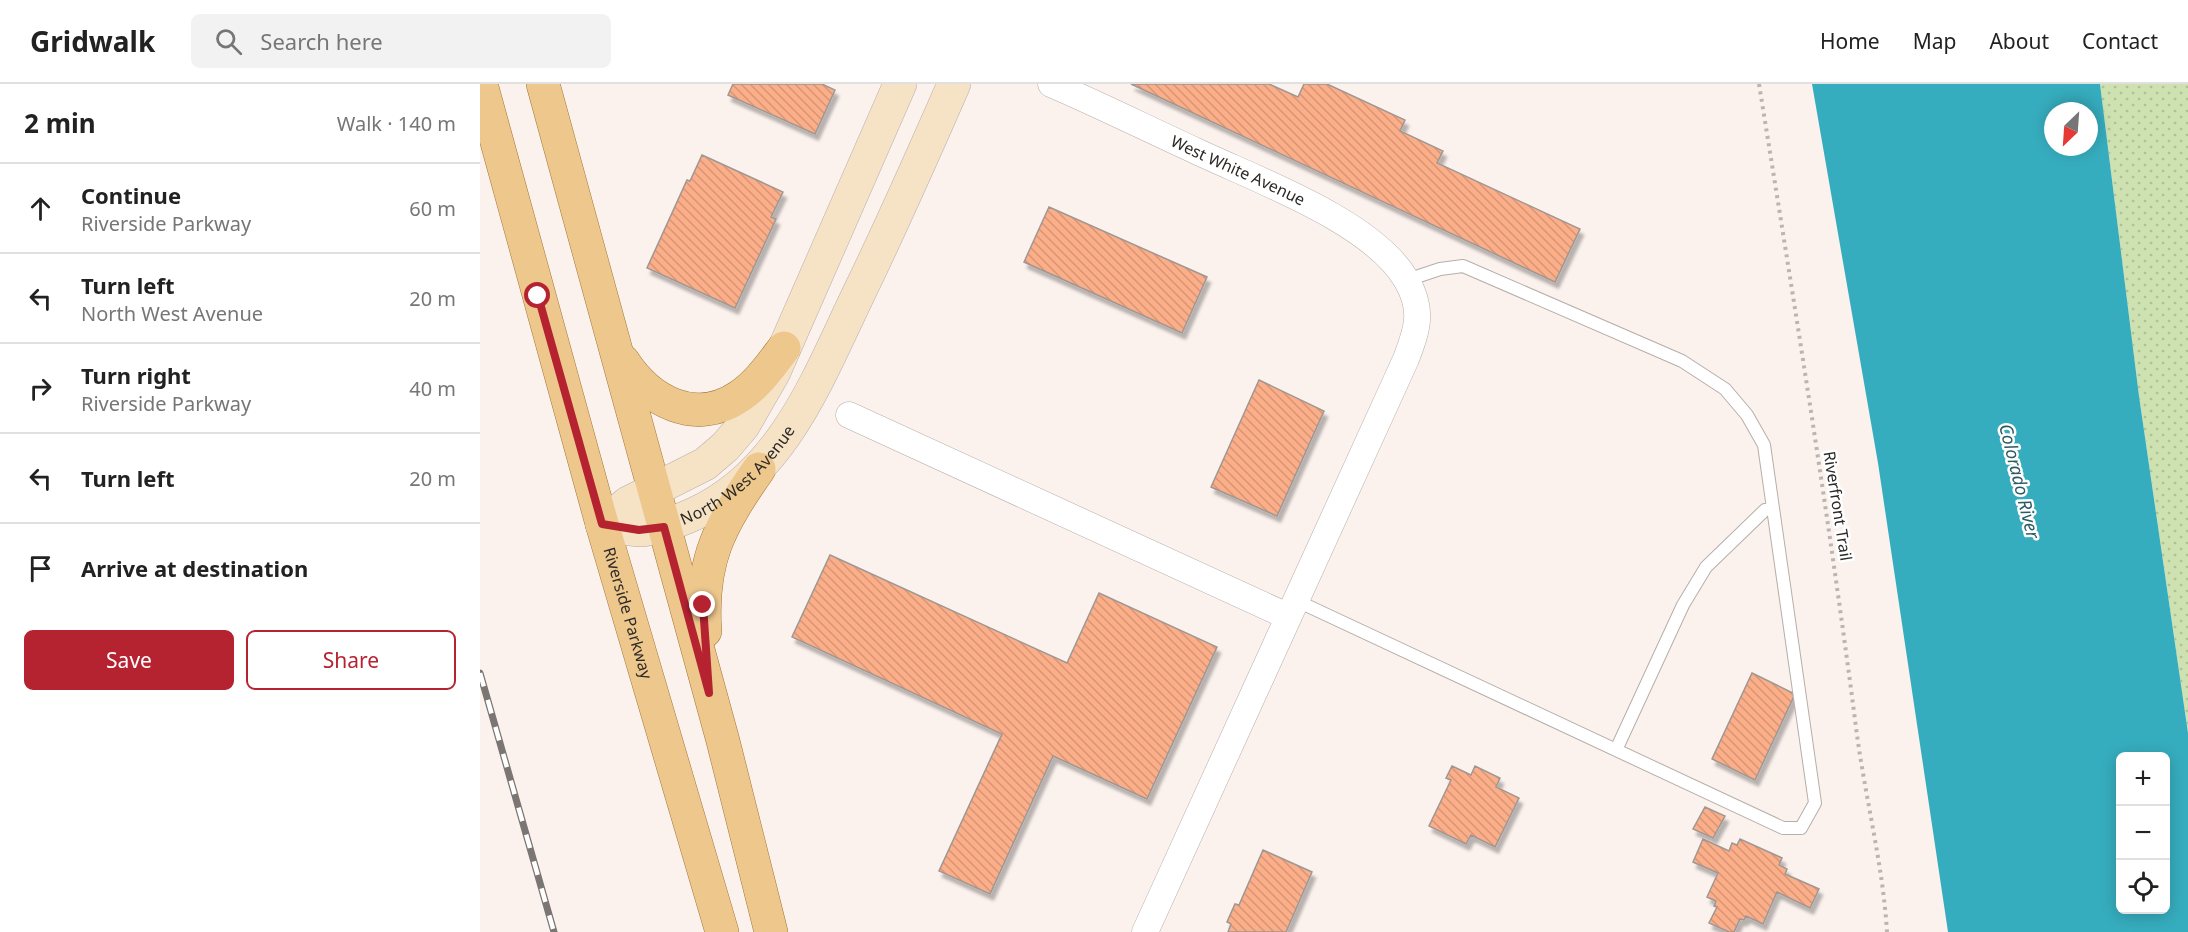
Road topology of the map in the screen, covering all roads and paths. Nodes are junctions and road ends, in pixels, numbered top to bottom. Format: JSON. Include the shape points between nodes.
{"nodes":[{"id":1,"x":481,"y":84,"type":"edge"},
{"id":2,"x":543,"y":84,"type":"edge"},
{"id":3,"x":900,"y":84,"type":"edge"},
{"id":4,"x":954,"y":84,"type":"edge"},
{"id":5,"x":1051,"y":84,"type":"edge"},
{"id":6,"x":1759,"y":84,"type":"edge"},
{"id":7,"x":1407,"y":280,"type":"junction"},
{"id":8,"x":615,"y":348,"type":"junction"},
{"id":9,"x":784,"y":348,"type":"junction"},
{"id":10,"x":849,"y":415,"type":"dead end"},
{"id":11,"x":759,"y":469,"type":"junction"},
{"id":12,"x":653,"y":489,"type":"junction"},
{"id":13,"x":1773,"y":509,"type":"junction"},
{"id":14,"x":602,"y":524,"type":"junction"},
{"id":15,"x":664,"y":527,"type":"junction"},
{"id":16,"x":1291,"y":608,"type":"junction"},
{"id":17,"x":709,"y":693,"type":"junction"},
{"id":18,"x":1616,"y":750,"type":"junction"},
{"id":19,"x":722,"y":932,"type":"edge"},
{"id":20,"x":771,"y":932,"type":"edge"},
{"id":21,"x":1145,"y":932,"type":"edge"},
{"id":22,"x":1887,"y":932,"type":"edge"}],
"edges":[{"from":1,"to":14,"type":"main road","name":"Riverside Parkway"},
{"from":2,"to":8,"type":"main road"},
{"from":3,"to":9,"type":"street","name":"North West Avenue"},
{"from":4,"to":11,"type":"street","name":"North West Avenue","via":[[814,387],[780,444]]},
{"from":5,"to":7,"type":"street","name":"West White Avenue","via":[[1313,206],[1361,234]]},
{"from":6,"to":22,"type":"path","name":"Riverfront Trail","via":[[1836,574],[1863,784],[1885,893]]},
{"from":7,"to":13,"type":"lane","via":[[1463,266],[1690,367],[1725,389],[1747,415],[1764,445]]},
{"from":7,"to":16,"type":"street","via":[[1419,321],[1414,338]]},
{"from":8,"to":9,"type":"main road","via":[[634,378],[659,399],[691,410],[707,410],[741,395]]},
{"from":8,"to":12,"type":"main road"},
{"from":9,"to":12,"type":"street","name":"North West Avenue","via":[[759,402],[725,447],[690,473]]},
{"from":10,"to":16,"type":"street"},
{"from":11,"to":15,"type":"street","name":"North West Avenue","via":[[708,508]]},
{"from":11,"to":17,"type":"main road","via":[[721,526],[708,564],[703,605]]},
{"from":12,"to":14,"type":"street","name":"North West Avenue"},
{"from":12,"to":15,"type":"main road"},
{"from":13,"to":18,"type":"lane","via":[[1764,510],[1706,567],[1683,605]]},
{"from":13,"to":18,"type":"lane","via":[[1815,803],[1809,818],[1801,828],[1784,828]]},
{"from":14,"to":15,"type":"street","name":"North West Avenue","via":[[639,530]]},
{"from":14,"to":19,"type":"main road","name":"Riverside Parkway"},
{"from":15,"to":17,"type":"main road"},
{"from":16,"to":18,"type":"lane"},
{"from":16,"to":21,"type":"street"},
{"from":17,"to":20,"type":"main road"}]}
